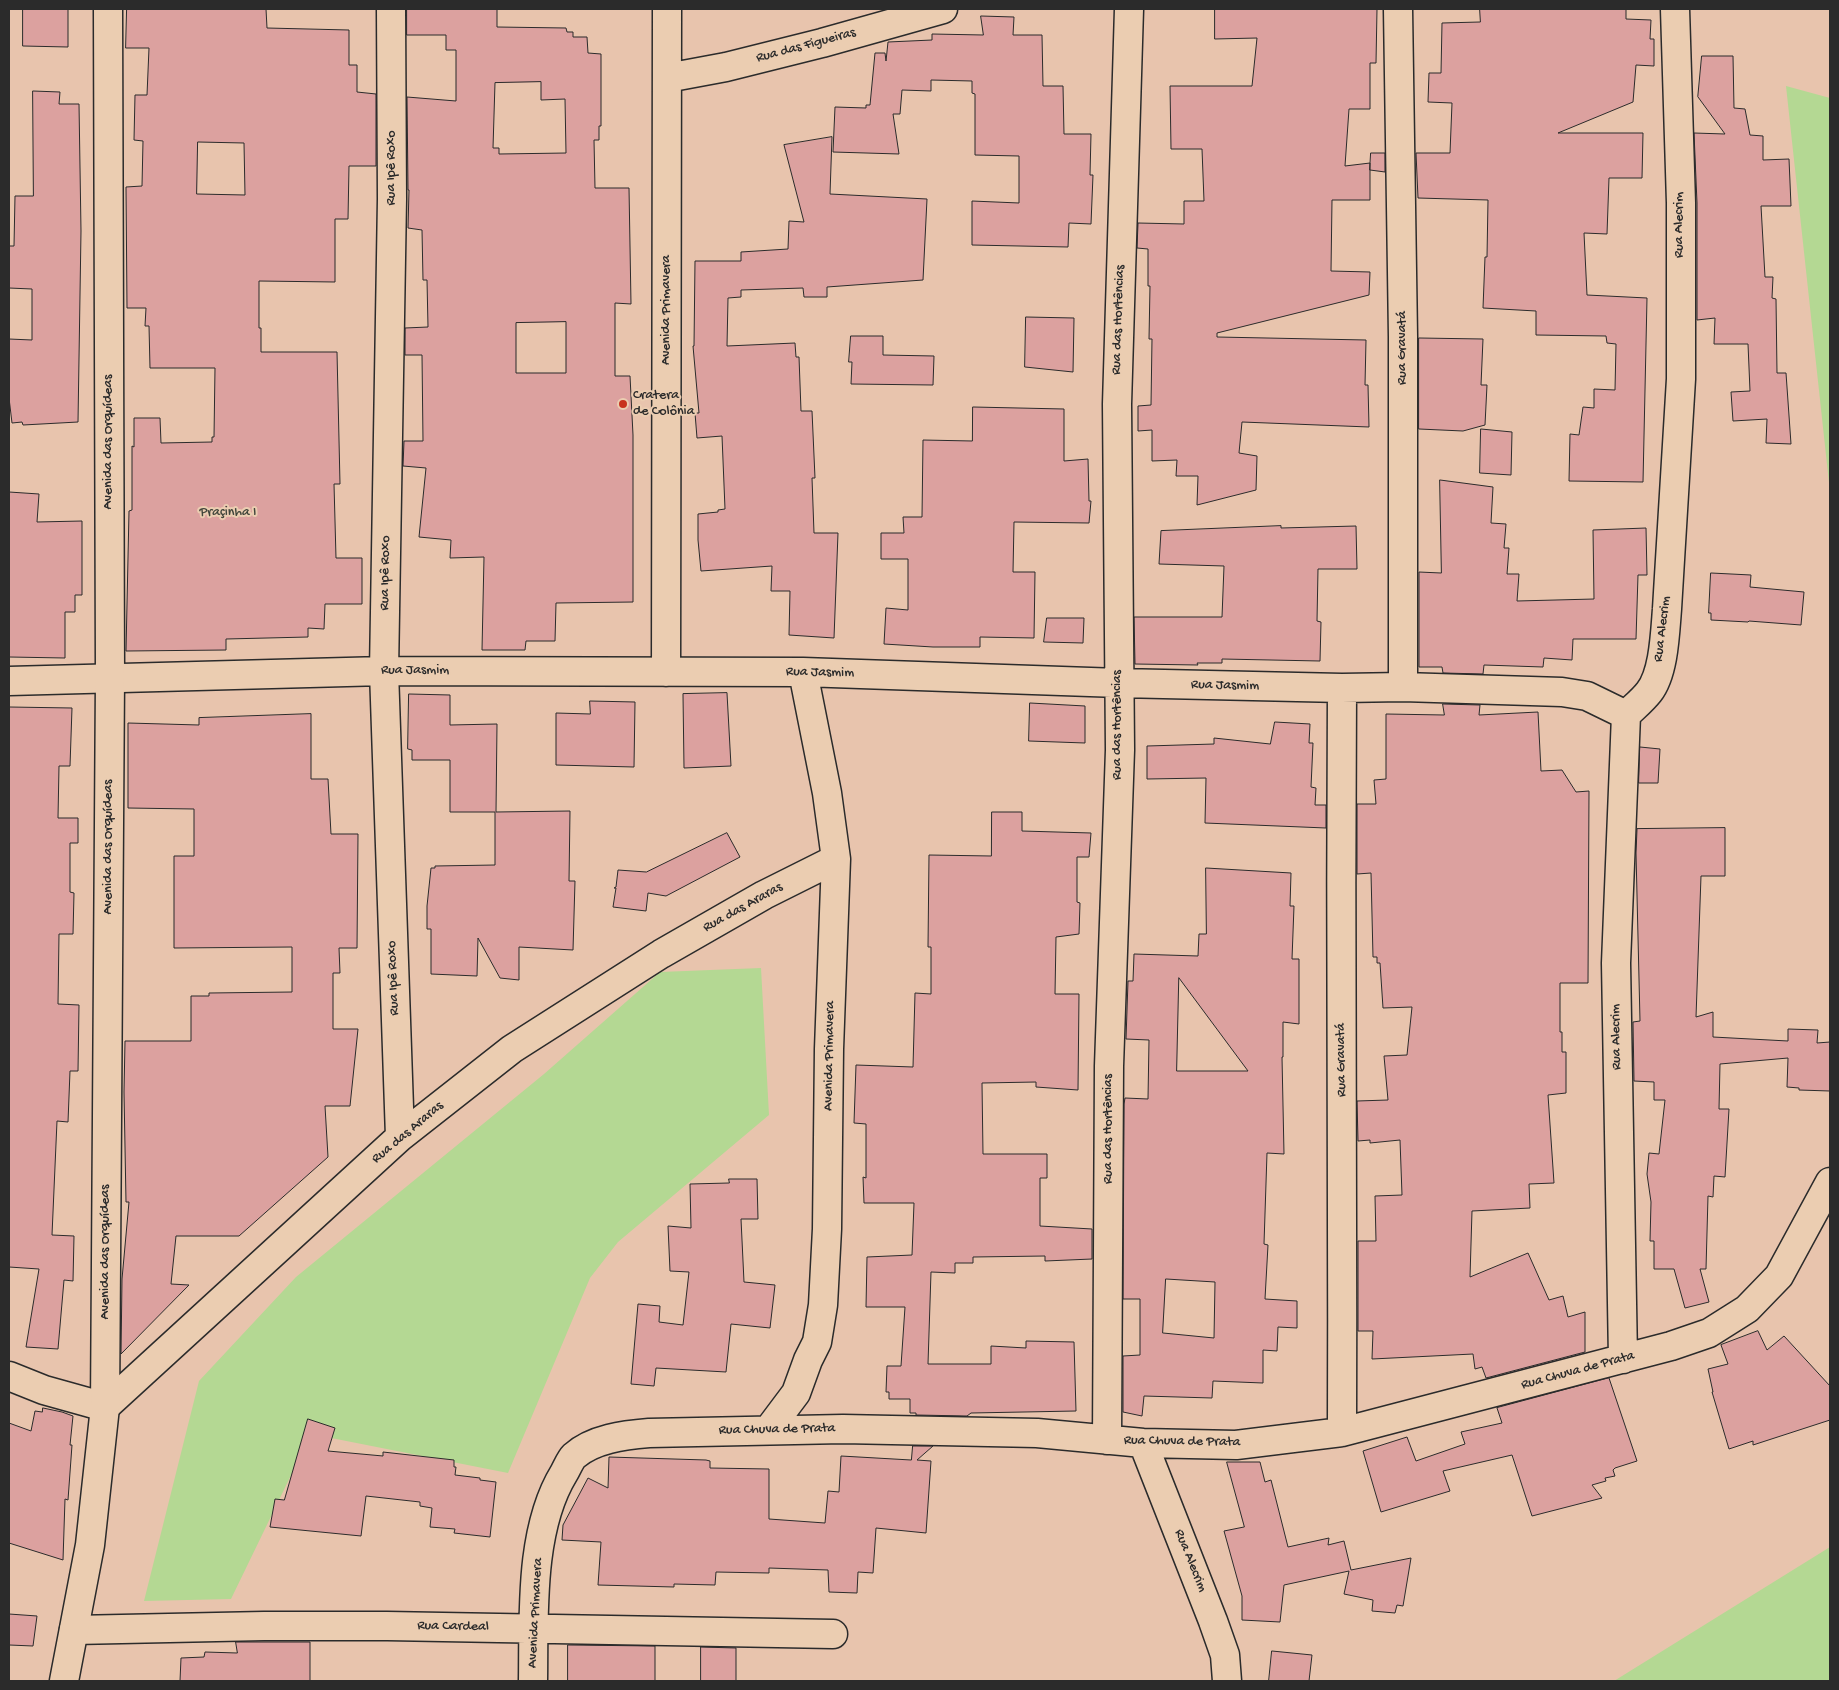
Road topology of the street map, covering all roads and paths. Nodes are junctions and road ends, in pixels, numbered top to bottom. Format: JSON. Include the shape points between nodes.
{"nodes":[{"id":1,"x":108,"y":9,"type":"edge"},
{"id":2,"x":391,"y":9,"type":"edge"},
{"id":3,"x":667,"y":9,"type":"edge"},
{"id":4,"x":943,"y":9,"type":"edge"},
{"id":5,"x":1129,"y":9,"type":"edge"},
{"id":6,"x":1398,"y":9,"type":"edge"},
{"id":7,"x":1675,"y":9,"type":"edge"},
{"id":8,"x":891,"y":16,"type":"edge"},
{"id":9,"x":667,"y":78,"type":"junction"},
{"id":10,"x":384,"y":671,"type":"junction"},
{"id":11,"x":666,"y":672,"type":"junction"},
{"id":12,"x":803,"y":672,"type":"junction"},
{"id":13,"x":110,"y":677,"type":"junction"},
{"id":14,"x":9,"y":681,"type":"edge"},
{"id":15,"x":1119,"y":683,"type":"junction"},
{"id":16,"x":1403,"y":687,"type":"junction"},
{"id":17,"x":1342,"y":688,"type":"junction"},
{"id":18,"x":1626,"y":715,"type":"junction"},
{"id":19,"x":836,"y":859,"type":"junction"},
{"id":20,"x":400,"y":1137,"type":"junction"},
{"id":21,"x":1830,"y":1182,"type":"edge"},
{"id":22,"x":1623,"y":1359,"type":"junction"},
{"id":23,"x":9,"y":1376,"type":"edge"},
{"id":24,"x":105,"y":1407,"type":"junction"},
{"id":25,"x":770,"y":1429,"type":"junction"},
{"id":26,"x":1342,"y":1432,"type":"junction"},
{"id":27,"x":1107,"y":1440,"type":"junction"},
{"id":28,"x":1144,"y":1443,"type":"junction"},
{"id":29,"x":546,"y":1516,"type":"joint"},
{"id":30,"x":534,"y":1628,"type":"junction"},
{"id":31,"x":74,"y":1630,"type":"junction"},
{"id":32,"x":833,"y":1634,"type":"dead end"},
{"id":33,"x":64,"y":1681,"type":"edge"},
{"id":34,"x":533,"y":1681,"type":"edge"},
{"id":35,"x":1227,"y":1681,"type":"edge"}],
"edges":[{"from":1,"to":13,"type":"street","name":"Avenida das Orquídeas"},
{"from":2,"to":10,"type":"street","name":"Rua Ipê Roxo","via":[[392,199]]},
{"from":3,"to":9,"type":"street","name":"Avenida Primavera"},
{"from":4,"to":8,"type":"street","name":"Rua das Figueiras"},
{"from":5,"to":15,"type":"street","name":"Rua das Hortências","via":[[1116,404]]},
{"from":6,"to":16,"type":"street","name":"Rua Gravatá","via":[[1403,337]]},
{"from":7,"to":18,"type":"street","name":"Rua Alecrim","via":[[1681,203],[1681,379],[1668,609],[1657,676],[1649,692]]},
{"from":8,"to":9,"type":"street","name":"Rua das Figueiras","via":[[796,50]]},
{"from":9,"to":11,"type":"street","name":"Avenida Primavera"},
{"from":10,"to":11,"type":"street","name":"Rua Jasmim"},
{"from":10,"to":13,"type":"street","name":"Rua Jasmim"},
{"from":10,"to":20,"type":"street","name":"Rua Ipê Roxo"},
{"from":11,"to":12,"type":"street","name":"Rua Jasmim"},
{"from":12,"to":15,"type":"street","name":"Rua Jasmim"},
{"from":12,"to":19,"type":"street","name":"Avenida Primavera","via":[[827,793]]},
{"from":13,"to":14,"type":"street","name":"Rua Jasmim"},
{"from":13,"to":24,"type":"street","name":"Avenida das Orquídeas"},
{"from":15,"to":17,"type":"street","name":"Rua Jasmim"},
{"from":15,"to":27,"type":"street","name":"Rua das Hortências","via":[[1120,750],[1109,1066]]},
{"from":16,"to":17,"type":"street","name":"Rua Jasmim"},
{"from":16,"to":18,"type":"street","name":"Rua Jasmim","via":[[1562,692],[1586,696]]},
{"from":17,"to":26,"type":"street","name":"Rua Gravatá"},
{"from":18,"to":22,"type":"street","name":"Rua Alecrim","via":[[1616,963]]},
{"from":19,"to":20,"type":"street","name":"Rua das Araras","via":[[764,895],[660,954],[512,1049]]},
{"from":19,"to":25,"type":"street","name":"Avenida Primavera","via":[[827,1229],[822,1305],[817,1342],[796,1393]]},
{"from":20,"to":24,"type":"street","name":"Rua das Araras"},
{"from":21,"to":22,"type":"street","name":"Rua Chuva de Prata","via":[[1779,1276],[1747,1310],[1710,1333]]},
{"from":22,"to":26,"type":"street","name":"Rua Chuva de Prata"},
{"from":23,"to":24,"type":"street","via":[[44,1390]]},
{"from":24,"to":31,"type":"street","name":"Avenida das Orquídeas","via":[[90,1545]]},
{"from":25,"to":27,"type":"street","name":"Rua Chuva de Prata","via":[[1036,1433]]},
{"from":25,"to":29,"type":"street","name":"Rua Chuva de Prata","via":[[630,1434],[601,1440],[574,1457],[557,1485]]},
{"from":26,"to":28,"type":"street","name":"Rua Chuva de Prata","via":[[1236,1445]]},
{"from":27,"to":28,"type":"street","name":"Rua Chuva de Prata"},
{"from":28,"to":35,"type":"street","name":"Rua Alecrim","via":[[1225,1654]]},
{"from":29,"to":30,"type":"street","name":"Avenida Primavera","via":[[535,1572]]},
{"from":30,"to":31,"type":"street","name":"Rua Cardeal","via":[[264,1626]]},
{"from":30,"to":32,"type":"street","name":"Rua Cardeal"},
{"from":30,"to":34,"type":"street","name":"Avenida Primavera"},
{"from":31,"to":33,"type":"street","name":"Avenida das Orquídeas"}]}
